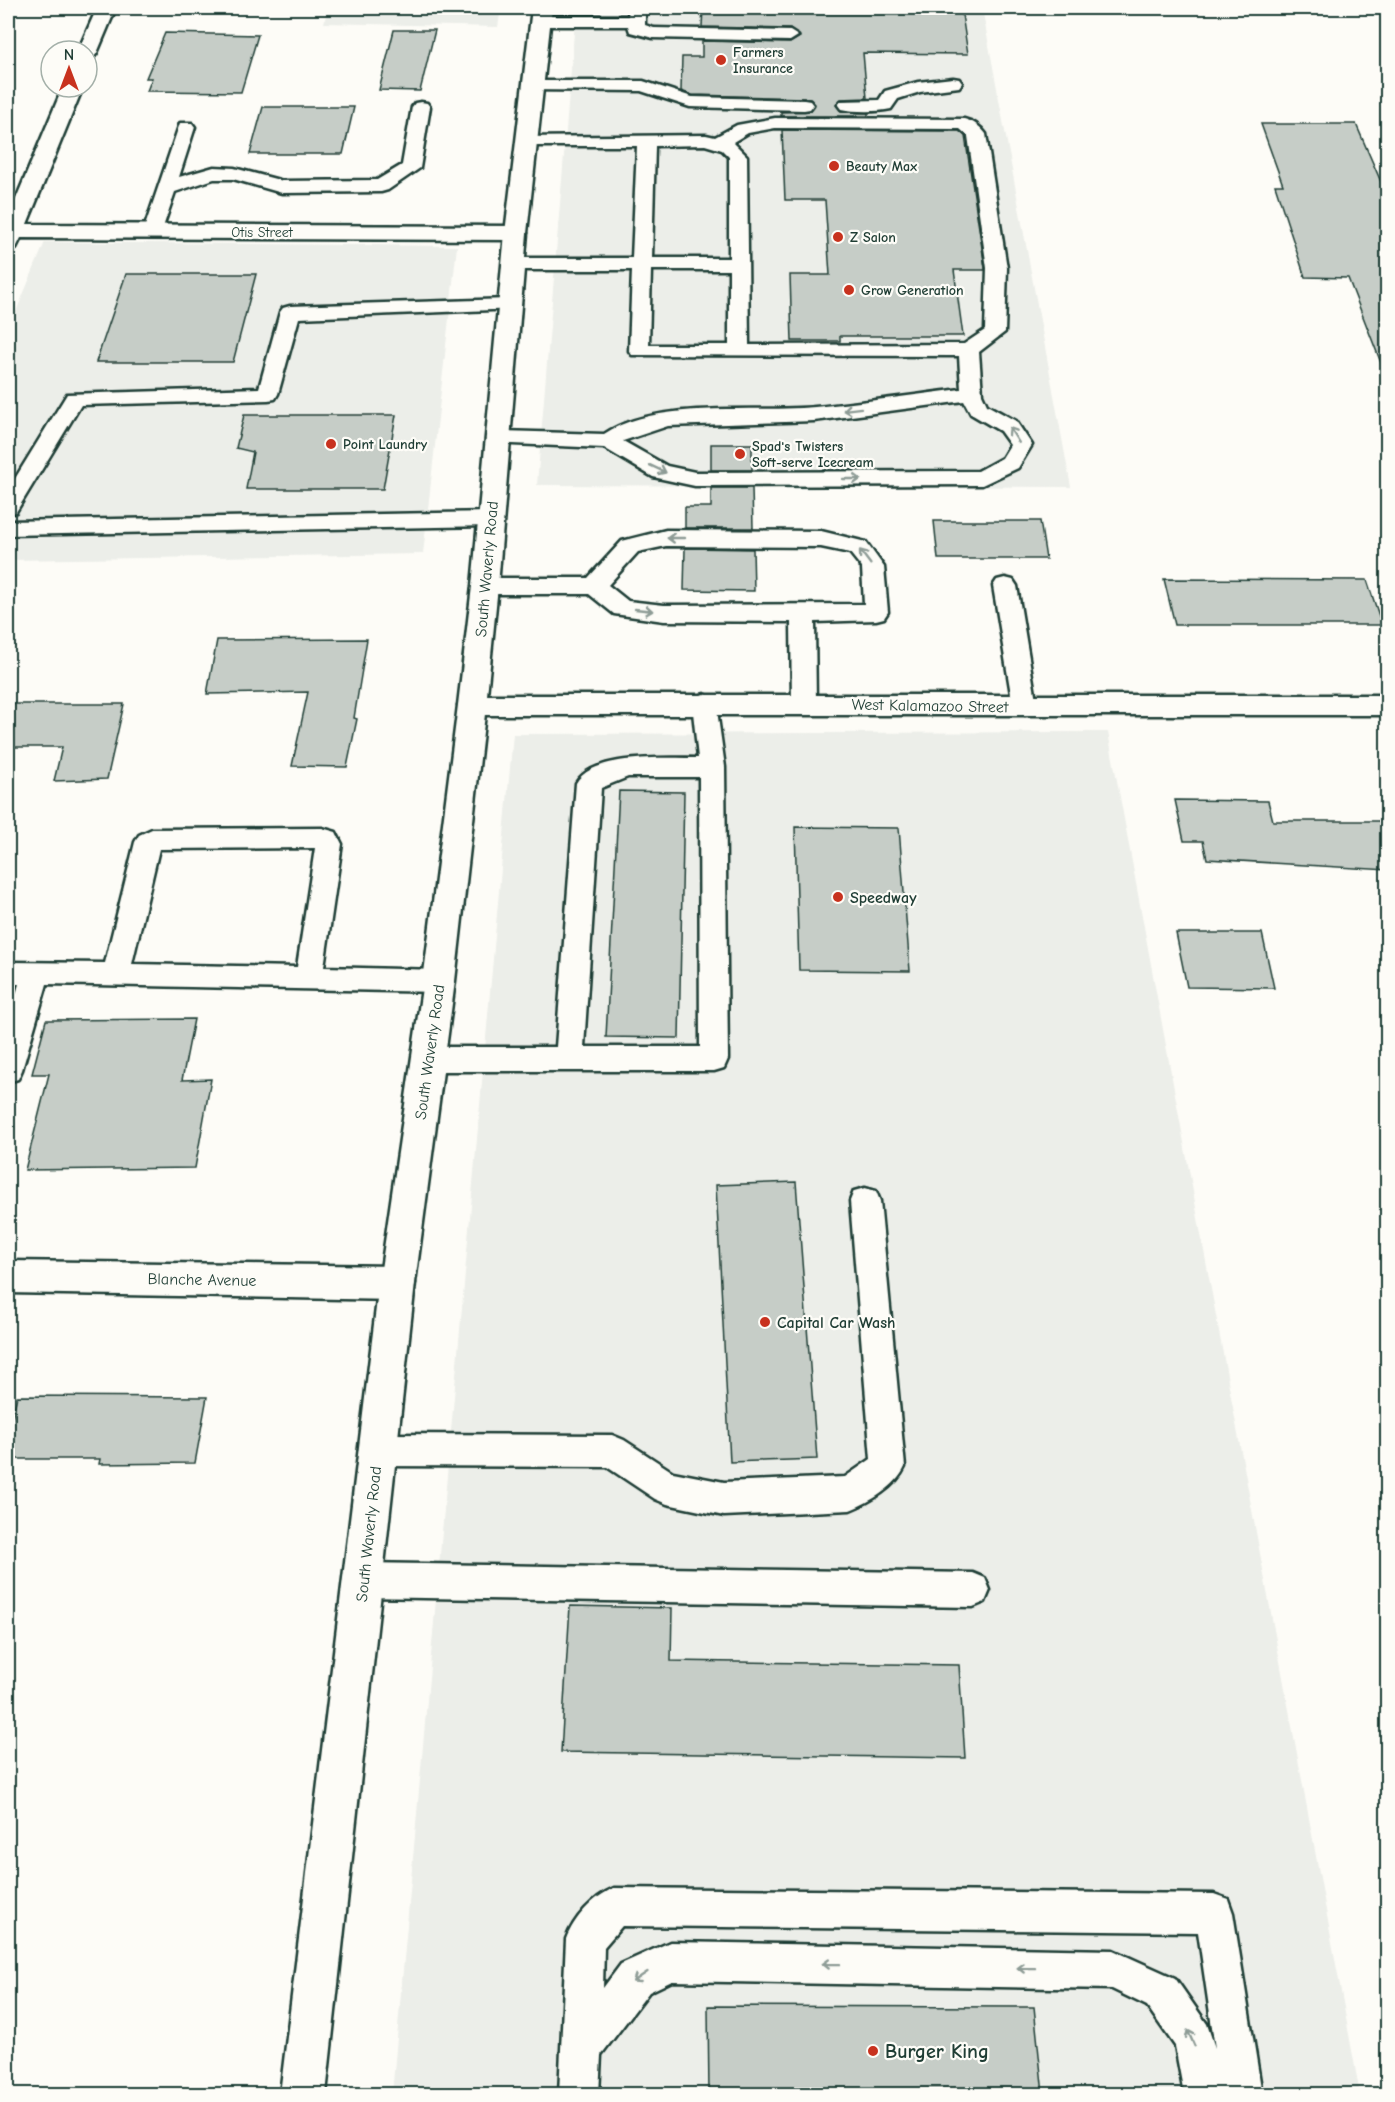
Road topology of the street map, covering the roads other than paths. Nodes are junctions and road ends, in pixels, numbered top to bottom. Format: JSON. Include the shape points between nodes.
{"nodes":[{"id":1,"x":106,"y":8,"type":"edge"},
{"id":2,"x":541,"y":14,"type":"edge"},
{"id":3,"x":637,"y":14,"type":"edge"},
{"id":4,"x":790,"y":36,"type":"dead end"},
{"id":5,"x":93,"y":39,"type":"edge"},
{"id":6,"x":953,"y":83,"type":"dead end"},
{"id":7,"x":533,"y":86,"type":"junction"},
{"id":8,"x":68,"y":99,"type":"edge"},
{"id":9,"x":421,"y":107,"type":"dead end"},
{"id":10,"x":186,"y":127,"type":"dead end"},
{"id":11,"x":646,"y":140,"type":"junction"},
{"id":12,"x":528,"y":141,"type":"junction"},
{"id":13,"x":719,"y":142,"type":"junction"},
{"id":14,"x":167,"y":189,"type":"junction"},
{"id":15,"x":153,"y":232,"type":"junction"},
{"id":16,"x":9,"y":235,"type":"edge"},
{"id":17,"x":514,"y":248,"type":"junction"},
{"id":18,"x":642,"y":264,"type":"junction"},
{"id":19,"x":739,"y":264,"type":"junction"},
{"id":20,"x":509,"y":304,"type":"junction"},
{"id":21,"x":739,"y":350,"type":"junction"},
{"id":22,"x":969,"y":350,"type":"junction"},
{"id":23,"x":975,"y":402,"type":"junction"},
{"id":24,"x":614,"y":437,"type":"junction"},
{"id":25,"x":498,"y":438,"type":"junction"},
{"id":26,"x":8,"y":507,"type":"edge"},
{"id":27,"x":491,"y":519,"type":"junction"},
{"id":28,"x":8,"y":528,"type":"edge"},
{"id":29,"x":485,"y":586,"type":"junction"},
{"id":30,"x":594,"y":586,"type":"junction"},
{"id":31,"x":1005,"y":586,"type":"dead end"},
{"id":32,"x":803,"y":614,"type":"junction"},
{"id":33,"x":704,"y":703,"type":"junction"},
{"id":34,"x":804,"y":704,"type":"junction"},
{"id":35,"x":472,"y":705,"type":"junction"},
{"id":36,"x":1388,"y":705,"type":"edge"},
{"id":37,"x":1024,"y":706,"type":"junction"},
{"id":38,"x":712,"y":767,"type":"junction"},
{"id":39,"x":8,"y":973,"type":"edge"},
{"id":40,"x":36,"y":974,"type":"junction"},
{"id":41,"x":116,"y":975,"type":"junction"},
{"id":42,"x":309,"y":979,"type":"junction"},
{"id":43,"x":439,"y":981,"type":"junction"},
{"id":44,"x":429,"y":1059,"type":"junction"},
{"id":45,"x":569,"y":1059,"type":"junction"},
{"id":46,"x":8,"y":1070,"type":"edge"},
{"id":47,"x":865,"y":1201,"type":"dead end"},
{"id":48,"x":8,"y":1277,"type":"edge"},
{"id":49,"x":397,"y":1282,"type":"junction"},
{"id":50,"x":377,"y":1450,"type":"junction"},
{"id":51,"x":363,"y":1580,"type":"junction"},
{"id":52,"x":973,"y":1590,"type":"dead end"},
{"id":53,"x":580,"y":2049,"type":"junction"},
{"id":54,"x":303,"y":2094,"type":"edge"},
{"id":55,"x":579,"y":2094,"type":"edge"},
{"id":56,"x":1204,"y":2094,"type":"edge"},
{"id":57,"x":1242,"y":2094,"type":"edge"}],
"edges":[{"from":1,"to":5,"type":"main road"},
{"from":2,"to":3,"type":"lane"},
{"from":2,"to":7,"type":"main road","name":"South Waverly Road"},
{"from":3,"to":4,"type":"lane","via":[[636,28],[653,33]]},
{"from":6,"to":7,"type":"lane","via":[[891,95],[885,105],[690,102],[643,86]]},
{"from":7,"to":12,"type":"main road","name":"South Waverly Road"},
{"from":8,"to":16,"type":"main road"},
{"from":9,"to":14,"type":"lane","via":[[411,168],[381,186],[282,187],[214,172]]},
{"from":10,"to":14,"type":"lane"},
{"from":11,"to":12,"type":"lane"},
{"from":11,"to":13,"type":"lane"},
{"from":11,"to":18,"type":"lane"},
{"from":12,"to":17,"type":"main road","name":"South Waverly Road"},
{"from":13,"to":19,"type":"lane","via":[[738,156]]},
{"from":13,"to":22,"type":"lane","via":[[743,129],[776,123],[964,124],[976,134],[997,279],[995,332]]},
{"from":14,"to":15,"type":"lane"},
{"from":15,"to":16,"type":"main road","name":"Otis Street"},
{"from":15,"to":17,"type":"main road","name":"Otis Street"},
{"from":17,"to":18,"type":"lane"},
{"from":17,"to":20,"type":"main road","name":"South Waverly Road"},
{"from":18,"to":19,"type":"lane"},
{"from":18,"to":21,"type":"lane","via":[[639,351]]},
{"from":19,"to":21,"type":"lane"},
{"from":20,"to":25,"type":"main road","name":"South Waverly Road"},
{"from":20,"to":26,"type":"lane","via":[[290,312],[267,394],[74,399]]},
{"from":21,"to":22,"type":"lane"},
{"from":22,"to":23,"type":"lane"},
{"from":23,"to":24,"type":"lane","one_way":true,"via":[[792,435]]},
{"from":24,"to":23,"type":"lane","one_way":true,"via":[[661,472],[695,479],[982,478],[1010,463],[1021,445],[1008,426]]},
{"from":24,"to":25,"type":"lane"},
{"from":25,"to":27,"type":"main road","name":"South Waverly Road"},
{"from":27,"to":28,"type":"lane"},
{"from":27,"to":29,"type":"main road","name":"South Waverly Road"},
{"from":29,"to":30,"type":"lane"},
{"from":29,"to":35,"type":"main road","name":"South Waverly Road"},
{"from":30,"to":32,"type":"lane","one_way":true,"via":[[622,608],[664,613]]},
{"from":32,"to":30,"type":"lane","one_way":true,"via":[[876,612],[873,567],[858,547],[821,539],[666,538],[630,546]]},
{"from":31,"to":37,"type":"lane"},
{"from":32,"to":34,"type":"lane"},
{"from":33,"to":34,"type":"main road","name":"West Kalamazoo Street"},
{"from":33,"to":35,"type":"main road","name":"West Kalamazoo Street"},
{"from":33,"to":38,"type":"lane"},
{"from":34,"to":37,"type":"main road","name":"West Kalamazoo Street"},
{"from":35,"to":43,"type":"main road","name":"South Waverly Road"},
{"from":36,"to":37,"type":"main road","name":"West Kalamazoo Street"},
{"from":38,"to":45,"type":"lane","via":[[628,768],[589,783]]},
{"from":38,"to":45,"type":"lane","via":[[714,1059]]},
{"from":39,"to":40,"type":"lane"},
{"from":40,"to":41,"type":"lane"},
{"from":40,"to":46,"type":"lane"},
{"from":41,"to":42,"type":"lane"},
{"from":41,"to":42,"type":"lane","via":[[148,842],[152,839],[322,838],[329,844]]},
{"from":42,"to":43,"type":"lane"},
{"from":43,"to":44,"type":"main road","name":"South Waverly Road"},
{"from":44,"to":45,"type":"lane"},
{"from":44,"to":49,"type":"main road","name":"South Waverly Road"},
{"from":47,"to":50,"type":"lane","via":[[888,1467],[850,1493],[724,1499],[667,1487],[612,1451]]},
{"from":48,"to":49,"type":"main road","name":"Blanche Avenue"},
{"from":49,"to":50,"type":"main road","name":"South Waverly Road"},
{"from":50,"to":51,"type":"main road","name":"South Waverly Road"},
{"from":51,"to":52,"type":"lane"},
{"from":51,"to":54,"type":"main road","name":"South Waverly Road"},
{"from":53,"to":55,"type":"lane"},
{"from":56,"to":53,"type":"lane","one_way":true,"via":[[1193,2038],[1161,1992],[1113,1970],[670,1961],[635,1978]]},
{"from":53,"to":57,"type":"lane","via":[[585,1939],[615,1907],[1214,1913]]}]}
